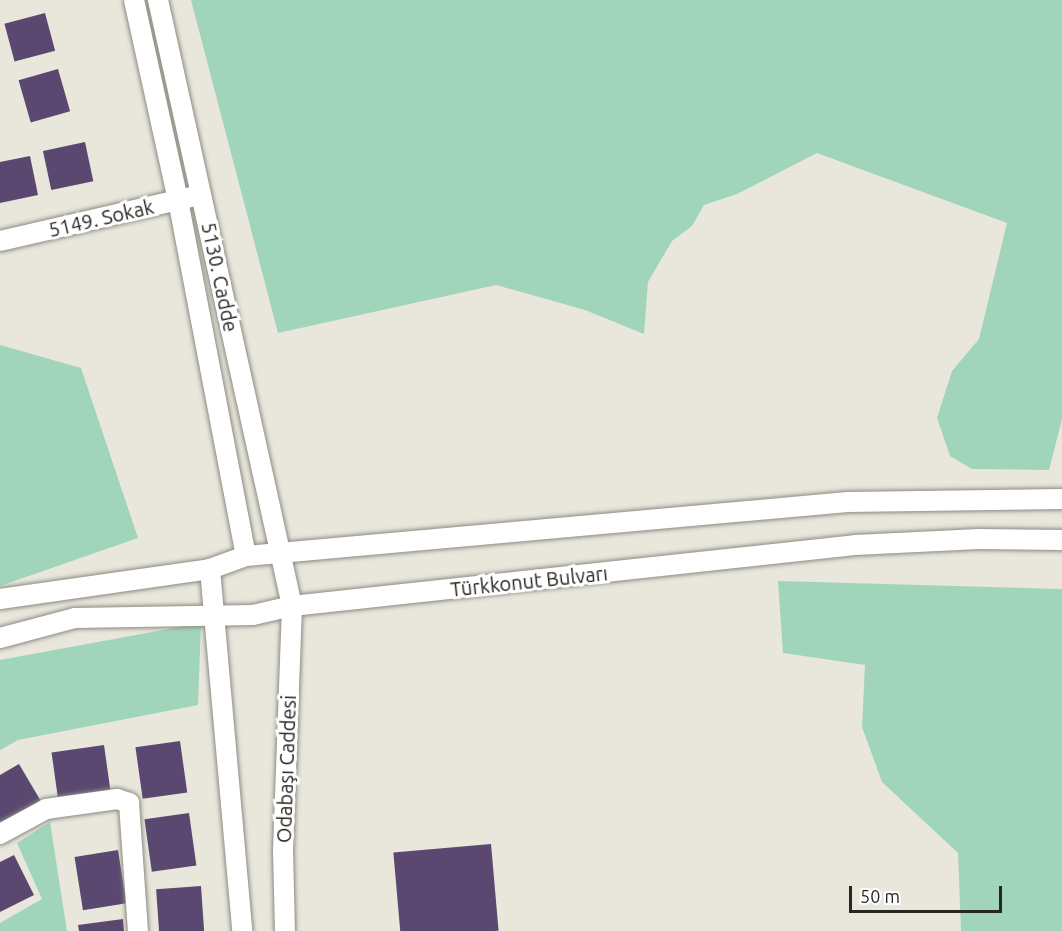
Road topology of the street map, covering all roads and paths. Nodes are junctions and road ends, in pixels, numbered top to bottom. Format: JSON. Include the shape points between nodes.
{"nodes":[{"id":1,"x":134,"y":0,"type":"edge"},
{"id":2,"x":158,"y":0,"type":"edge"},
{"id":3,"x":202,"y":194,"type":"junction"},
{"id":4,"x":178,"y":200,"type":"junction"},
{"id":5,"x":0,"y":241,"type":"edge"},
{"id":6,"x":1062,"y":499,"type":"edge"},
{"id":7,"x":1062,"y":540,"type":"edge"},
{"id":8,"x":279,"y":554,"type":"junction"},
{"id":9,"x":246,"y":556,"type":"junction"},
{"id":10,"x":210,"y":569,"type":"junction"},
{"id":11,"x":0,"y":599,"type":"edge"},
{"id":12,"x":292,"y":606,"type":"junction"},
{"id":13,"x":214,"y":616,"type":"junction"},
{"id":14,"x":0,"y":638,"type":"edge"},
{"id":15,"x":0,"y":834,"type":"edge"},
{"id":16,"x":138,"y":931,"type":"edge"},
{"id":17,"x":242,"y":931,"type":"edge"},
{"id":18,"x":285,"y":931,"type":"edge"}],
"edges":[{"from":1,"to":4,"type":"street","name":"5130. Cadde"},
{"from":2,"to":3,"type":"street","name":"5130. Cadde"},
{"from":3,"to":4,"type":"street","name":"5149. Sokak"},
{"from":3,"to":8,"type":"street","name":"5130. Cadde"},
{"from":4,"to":5,"type":"street","name":"5149. Sokak"},
{"from":4,"to":9,"type":"street","name":"5130. Cadde"},
{"from":6,"to":8,"type":"street","via":[[848,502]]},
{"from":7,"to":12,"type":"street","name":"Türkkonut Bulvarı","via":[[979,539],[855,545]]},
{"from":8,"to":9,"type":"street"},
{"from":8,"to":12,"type":"street","name":"5130. Cadde"},
{"from":9,"to":10,"type":"street"},
{"from":10,"to":11,"type":"street"},
{"from":10,"to":13,"type":"street"},
{"from":12,"to":13,"type":"street","name":"Türkkonut Bulvarı","via":[[253,615]]},
{"from":12,"to":18,"type":"street","name":"Odabaşı Caddesi","via":[[283,850]]},
{"from":13,"to":14,"type":"street","name":"Türkkonut Bulvarı","via":[[75,618]]},
{"from":13,"to":17,"type":"street"},
{"from":15,"to":16,"type":"street","via":[[46,809],[117,799],[129,803]]}]}
